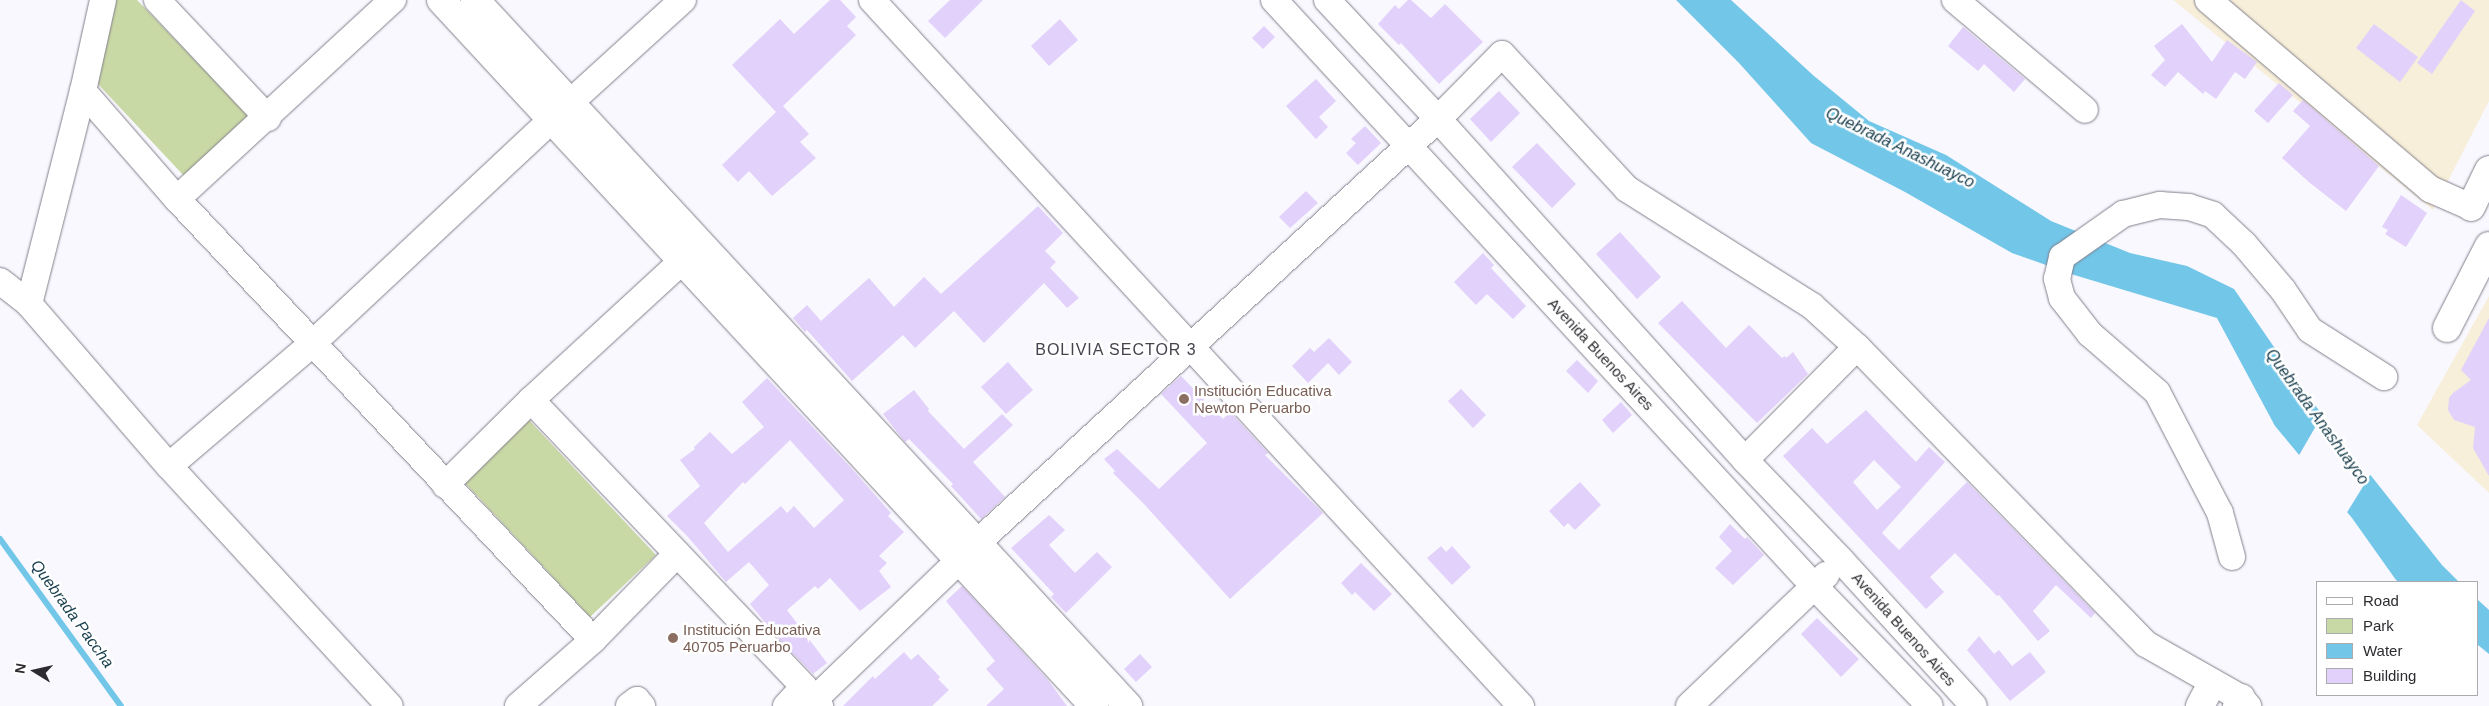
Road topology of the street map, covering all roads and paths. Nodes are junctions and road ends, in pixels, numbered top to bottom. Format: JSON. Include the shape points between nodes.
{"nodes":[{"id":1,"x":102,"y":0,"type":"edge"},
{"id":2,"x":157,"y":0,"type":"edge"},
{"id":3,"x":393,"y":0,"type":"edge"},
{"id":4,"x":441,"y":0,"type":"edge"},
{"id":5,"x":475,"y":0,"type":"edge"},
{"id":6,"x":683,"y":0,"type":"edge"},
{"id":7,"x":872,"y":0,"type":"edge"},
{"id":8,"x":1274,"y":0,"type":"edge"},
{"id":9,"x":1327,"y":0,"type":"edge"},
{"id":10,"x":1955,"y":0,"type":"edge"},
{"id":11,"x":2208,"y":0,"type":"edge"},
{"id":12,"x":83,"y":91,"type":"junction"},
{"id":13,"x":2085,"y":110,"type":"dead end"},
{"id":14,"x":561,"y":111,"type":"junction"},
{"id":15,"x":268,"y":118,"type":"junction"},
{"id":16,"x":1438,"y":119,"type":"junction"},
{"id":17,"x":1410,"y":146,"type":"junction"},
{"id":18,"x":2489,"y":170,"type":"edge"},
{"id":19,"x":177,"y":199,"type":"junction"},
{"id":20,"x":2471,"y":207,"type":"joint"},
{"id":21,"x":2489,"y":246,"type":"edge"},
{"id":22,"x":682,"y":261,"type":"junction"},
{"id":23,"x":0,"y":281,"type":"edge"},
{"id":24,"x":30,"y":304,"type":"junction"},
{"id":25,"x":2447,"y":328,"type":"dead end"},
{"id":26,"x":313,"y":342,"type":"junction"},
{"id":27,"x":1857,"y":347,"type":"junction"},
{"id":28,"x":1190,"y":348,"type":"junction"},
{"id":29,"x":2384,"y":377,"type":"dead end"},
{"id":30,"x":531,"y":400,"type":"junction"},
{"id":31,"x":1745,"y":460,"type":"junction"},
{"id":32,"x":169,"y":466,"type":"junction"},
{"id":33,"x":445,"y":485,"type":"junction"},
{"id":34,"x":968,"y":552,"type":"junction"},
{"id":35,"x":678,"y":554,"type":"junction"},
{"id":36,"x":2232,"y":557,"type":"dead end"},
{"id":37,"x":1841,"y":560,"type":"junction"},
{"id":38,"x":1815,"y":587,"type":"junction"},
{"id":39,"x":593,"y":640,"type":"junction"},
{"id":40,"x":2206,"y":694,"type":"edge"},
{"id":41,"x":813,"y":698,"type":"edge"},
{"id":42,"x":2242,"y":703,"type":"edge"},
{"id":43,"x":390,"y":706,"type":"edge"},
{"id":44,"x":518,"y":706,"type":"edge"},
{"id":45,"x":629,"y":706,"type":"edge"},
{"id":46,"x":642,"y":706,"type":"edge"},
{"id":47,"x":786,"y":706,"type":"edge"},
{"id":48,"x":1094,"y":706,"type":"edge"},
{"id":49,"x":1128,"y":706,"type":"edge"},
{"id":50,"x":1520,"y":706,"type":"edge"},
{"id":51,"x":1689,"y":706,"type":"edge"},
{"id":52,"x":1930,"y":706,"type":"edge"},
{"id":53,"x":1974,"y":706,"type":"edge"}],
"edges":[{"from":1,"to":12,"type":"street"},
{"from":2,"to":15,"type":"street"},
{"from":3,"to":15,"type":"street"},
{"from":4,"to":14,"type":"main road"},
{"from":5,"to":14,"type":"main road"},
{"from":6,"to":14,"type":"street"},
{"from":7,"to":28,"type":"street"},
{"from":8,"to":17,"type":"street","name":"Avenida Buenos Aires"},
{"from":9,"to":16,"type":"street","name":"Avenida Buenos Aires"},
{"from":10,"to":13,"type":"street"},
{"from":11,"to":20,"type":"street","via":[[2430,189]]},
{"from":12,"to":19,"type":"street"},
{"from":12,"to":24,"type":"street"},
{"from":14,"to":22,"type":"main road"},
{"from":14,"to":26,"type":"street"},
{"from":14,"to":34,"type":"main road"},
{"from":15,"to":19,"type":"street"},
{"from":16,"to":17,"type":"street"},
{"from":16,"to":27,"type":"street","via":[[1502,54],[1627,189],[1812,306]]},
{"from":16,"to":31,"type":"street","name":"Avenida Buenos Aires"},
{"from":17,"to":28,"type":"street"},
{"from":17,"to":38,"type":"street","name":"Avenida Buenos Aires"},
{"from":18,"to":20,"type":"main road"},
{"from":19,"to":26,"type":"street"},
{"from":21,"to":25,"type":"main road"},
{"from":22,"to":30,"type":"street"},
{"from":22,"to":34,"type":"main road"},
{"from":23,"to":24,"type":"street"},
{"from":24,"to":32,"type":"street"},
{"from":26,"to":32,"type":"street"},
{"from":26,"to":33,"type":"street"},
{"from":27,"to":31,"type":"street"},
{"from":27,"to":40,"type":"street","via":[[2146,644]]},
{"from":28,"to":34,"type":"street"},
{"from":28,"to":50,"type":"street"},
{"from":29,"to":36,"type":"street","via":[[2310,330],[2283,290],[2244,244],[2213,215],[2189,207],[2160,205],[2123,214],[2062,257],[2058,279],[2062,298],[2090,334],[2157,392],[2220,513]]},
{"from":30,"to":33,"type":"street"},
{"from":30,"to":35,"type":"street"},
{"from":31,"to":37,"type":"street","name":"Avenida Buenos Aires"},
{"from":32,"to":43,"type":"street"},
{"from":33,"to":39,"type":"street"},
{"from":34,"to":41,"type":"street"},
{"from":34,"to":48,"type":"main road"},
{"from":34,"to":49,"type":"main road"},
{"from":35,"to":39,"type":"street"},
{"from":35,"to":41,"type":"street"},
{"from":37,"to":38,"type":"street"},
{"from":37,"to":53,"type":"street","name":"Avenida Buenos Aires"},
{"from":38,"to":51,"type":"street"},
{"from":38,"to":52,"type":"street","name":"Avenida Buenos Aires"},
{"from":39,"to":44,"type":"street"},
{"from":40,"to":42,"type":"street"},
{"from":41,"to":47,"type":"street"},
{"from":45,"to":46,"type":"street","via":[[637,700]]}]}
